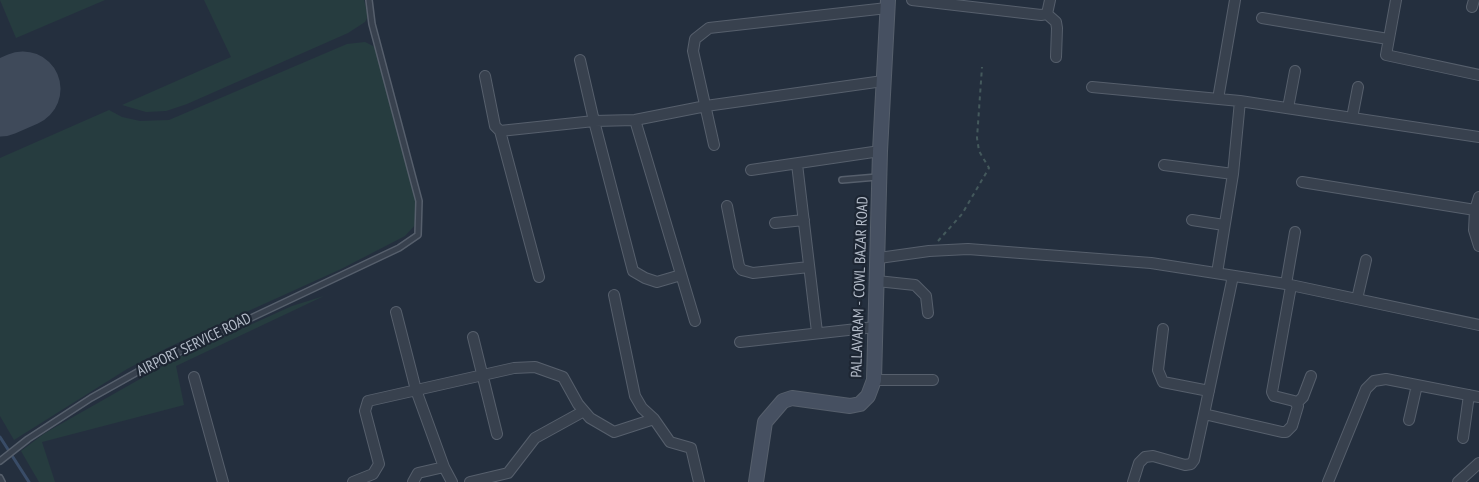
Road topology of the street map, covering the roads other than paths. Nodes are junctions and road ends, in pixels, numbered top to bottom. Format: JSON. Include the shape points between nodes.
{"nodes":[{"id":1,"x":368,"y":0,"type":"edge"},
{"id":2,"x":912,"y":0,"type":"edge"},
{"id":3,"x":1050,"y":0,"type":"edge"},
{"id":4,"x":1235,"y":0,"type":"edge"},
{"id":5,"x":1396,"y":0,"type":"edge"},
{"id":6,"x":887,"y":4,"type":"edge"},
{"id":7,"x":1047,"y":14,"type":"junction"},
{"id":8,"x":1262,"y":18,"type":"dead end"},
{"id":9,"x":1388,"y":39,"type":"junction"},
{"id":10,"x":1056,"y":57,"type":"dead end"},
{"id":11,"x":580,"y":60,"type":"dead end"},
{"id":12,"x":1295,"y":71,"type":"dead end"},
{"id":13,"x":1479,"y":75,"type":"edge"},
{"id":14,"x":485,"y":76,"type":"dead end"},
{"id":15,"x":883,"y":81,"type":"junction"},
{"id":16,"x":1092,"y":88,"type":"dead end"},
{"id":17,"x":1358,"y":88,"type":"dead end"},
{"id":18,"x":1218,"y":100,"type":"junction"},
{"id":19,"x":1240,"y":101,"type":"junction"},
{"id":20,"x":706,"y":106,"type":"junction"},
{"id":21,"x":1288,"y":108,"type":"junction"},
{"id":22,"x":1352,"y":118,"type":"junction"},
{"id":23,"x":634,"y":120,"type":"junction"},
{"id":24,"x":594,"y":121,"type":"junction"},
{"id":25,"x":500,"y":131,"type":"junction"},
{"id":26,"x":1479,"y":136,"type":"edge"},
{"id":27,"x":714,"y":146,"type":"dead end"},
{"id":28,"x":880,"y":151,"type":"junction"},
{"id":29,"x":797,"y":164,"type":"junction"},
{"id":30,"x":1164,"y":165,"type":"dead end"},
{"id":31,"x":751,"y":170,"type":"dead end"},
{"id":32,"x":1233,"y":174,"type":"junction"},
{"id":33,"x":880,"y":176,"type":"junction"},
{"id":34,"x":842,"y":180,"type":"dead end"},
{"id":35,"x":1302,"y":182,"type":"dead end"},
{"id":36,"x":1478,"y":202,"type":"edge"},
{"id":37,"x":727,"y":206,"type":"dead end"},
{"id":38,"x":804,"y":220,"type":"junction"},
{"id":39,"x":1192,"y":220,"type":"dead end"},
{"id":40,"x":774,"y":223,"type":"dead end"},
{"id":41,"x":1224,"y":225,"type":"junction"},
{"id":42,"x":1295,"y":232,"type":"dead end"},
{"id":43,"x":1479,"y":246,"type":"edge"},
{"id":44,"x":879,"y":258,"type":"junction"},
{"id":45,"x":1366,"y":260,"type":"dead end"},
{"id":46,"x":809,"y":267,"type":"junction"},
{"id":47,"x":1217,"y":273,"type":"junction"},
{"id":48,"x":681,"y":276,"type":"junction"},
{"id":49,"x":1233,"y":276,"type":"junction"},
{"id":50,"x":538,"y":277,"type":"dead end"},
{"id":51,"x":877,"y":281,"type":"junction"},
{"id":52,"x":1288,"y":285,"type":"junction"},
{"id":53,"x":614,"y":295,"type":"dead end"},
{"id":54,"x":1357,"y":300,"type":"junction"},
{"id":55,"x":396,"y":312,"type":"dead end"},
{"id":56,"x":928,"y":313,"type":"dead end"},
{"id":57,"x":695,"y":321,"type":"dead end"},
{"id":58,"x":1479,"y":325,"type":"edge"},
{"id":59,"x":875,"y":327,"type":"junction"},
{"id":60,"x":1163,"y":329,"type":"dead end"},
{"id":61,"x":817,"y":332,"type":"junction"},
{"id":62,"x":473,"y":337,"type":"dead end"},
{"id":63,"x":740,"y":342,"type":"dead end"},
{"id":64,"x":482,"y":375,"type":"junction"},
{"id":65,"x":1311,"y":376,"type":"dead end"},
{"id":66,"x":194,"y":377,"type":"dead end"},
{"id":67,"x":874,"y":380,"type":"junction"},
{"id":68,"x":933,"y":380,"type":"dead end"},
{"id":69,"x":1417,"y":385,"type":"junction"},
{"id":70,"x":416,"y":390,"type":"junction"},
{"id":71,"x":1209,"y":391,"type":"junction"},
{"id":72,"x":1474,"y":396,"type":"edge"},
{"id":73,"x":1297,"y":403,"type":"junction"},
{"id":74,"x":584,"y":411,"type":"junction"},
{"id":75,"x":1204,"y":414,"type":"junction"},
{"id":76,"x":654,"y":419,"type":"junction"},
{"id":77,"x":1409,"y":420,"type":"dead end"},
{"id":78,"x":497,"y":434,"type":"dead end"},
{"id":79,"x":1463,"y":438,"type":"dead end"},
{"id":80,"x":0,"y":460,"type":"edge"},
{"id":81,"x":1479,"y":462,"type":"edge"},
{"id":82,"x":444,"y":467,"type":"junction"},
{"id":83,"x":0,"y":478,"type":"edge"},
{"id":84,"x":2,"y":482,"type":"edge"},
{"id":85,"x":223,"y":482,"type":"edge"},
{"id":86,"x":353,"y":482,"type":"edge"},
{"id":87,"x":413,"y":482,"type":"edge"},
{"id":88,"x":452,"y":482,"type":"edge"},
{"id":89,"x":470,"y":482,"type":"edge"},
{"id":90,"x":699,"y":482,"type":"edge"},
{"id":91,"x":756,"y":482,"type":"edge"},
{"id":92,"x":1133,"y":482,"type":"edge"},
{"id":93,"x":1328,"y":482,"type":"edge"},
{"id":94,"x":1458,"y":482,"type":"edge"}],
"edges":[{"from":1,"to":80,"type":"lane","name":"AIRPORT SERVICE ROAD","via":[[419,201],[418,235],[399,248],[141,370],[91,398]]},
{"from":2,"to":7,"type":"street"},
{"from":3,"to":7,"type":"street"},
{"from":4,"to":18,"type":"street"},
{"from":5,"to":9,"type":"street"},
{"from":6,"to":15,"type":"street","name":"PALLAVARAM - COWL BAZAR ROAD"},
{"from":6,"to":20,"type":"street","via":[[709,28],[695,39],[693,51]]},
{"from":7,"to":10,"type":"street","via":[[1056,22]]},
{"from":8,"to":9,"type":"street"},
{"from":9,"to":13,"type":"street","via":[[1386,55]]},
{"from":11,"to":24,"type":"street"},
{"from":12,"to":21,"type":"street"},
{"from":14,"to":25,"type":"street","via":[[495,126]]},
{"from":15,"to":20,"type":"street"},
{"from":15,"to":28,"type":"street","name":"PALLAVARAM - COWL BAZAR ROAD"},
{"from":16,"to":18,"type":"street"},
{"from":17,"to":22,"type":"street"},
{"from":18,"to":19,"type":"street"},
{"from":19,"to":21,"type":"street"},
{"from":19,"to":32,"type":"street"},
{"from":20,"to":23,"type":"street"},
{"from":20,"to":27,"type":"street"},
{"from":21,"to":22,"type":"street"},
{"from":22,"to":26,"type":"street"},
{"from":23,"to":24,"type":"street"},
{"from":23,"to":48,"type":"street"},
{"from":24,"to":25,"type":"street"},
{"from":24,"to":48,"type":"street","via":[[633,271],[657,282]]},
{"from":25,"to":50,"type":"street"},
{"from":28,"to":29,"type":"street"},
{"from":28,"to":33,"type":"street","name":"PALLAVARAM - COWL BAZAR ROAD"},
{"from":29,"to":31,"type":"street"},
{"from":29,"to":38,"type":"street"},
{"from":30,"to":32,"type":"street"},
{"from":32,"to":41,"type":"street"},
{"from":33,"to":34,"type":"lane"},
{"from":33,"to":44,"type":"street","name":"PALLAVARAM - COWL BAZAR ROAD"},
{"from":35,"to":36,"type":"street"},
{"from":36,"to":43,"type":"street","via":[[1474,230]]},
{"from":37,"to":46,"type":"street","via":[[742,270],[753,273]]},
{"from":38,"to":40,"type":"street"},
{"from":38,"to":46,"type":"street"},
{"from":39,"to":41,"type":"street"},
{"from":41,"to":47,"type":"street"},
{"from":42,"to":52,"type":"street"},
{"from":44,"to":47,"type":"street","via":[[968,249],[1151,263]]},
{"from":44,"to":51,"type":"street","name":"PALLAVARAM - COWL BAZAR ROAD"},
{"from":45,"to":54,"type":"street"},
{"from":46,"to":61,"type":"street"},
{"from":47,"to":49,"type":"street"},
{"from":48,"to":57,"type":"street"},
{"from":49,"to":52,"type":"street"},
{"from":49,"to":71,"type":"street"},
{"from":51,"to":56,"type":"street","via":[[915,285],[926,296]]},
{"from":51,"to":59,"type":"street","name":"PALLAVARAM - COWL BAZAR ROAD"},
{"from":52,"to":54,"type":"street"},
{"from":52,"to":73,"type":"street","via":[[1272,392],[1274,396]]},
{"from":53,"to":76,"type":"street","via":[[636,396],[642,408]]},
{"from":54,"to":58,"type":"street"},
{"from":55,"to":70,"type":"street"},
{"from":59,"to":61,"type":"street"},
{"from":59,"to":67,"type":"street","name":"PALLAVARAM - COWL BAZAR ROAD"},
{"from":60,"to":71,"type":"street","via":[[1158,370],[1163,382]]},
{"from":61,"to":63,"type":"street"},
{"from":62,"to":64,"type":"street"},
{"from":64,"to":70,"type":"street"},
{"from":64,"to":74,"type":"street","via":[[535,367],[555,374],[567,382]]},
{"from":64,"to":78,"type":"street"},
{"from":65,"to":73,"type":"street","via":[[1303,397]]},
{"from":66,"to":85,"type":"street"},
{"from":67,"to":68,"type":"street"},
{"from":67,"to":91,"type":"street","name":"PALLAVARAM - COWL BAZAR ROAD","via":[[868,396],[860,404],[850,406],[792,398],[783,401],[765,422]]},
{"from":69,"to":72,"type":"street"},
{"from":69,"to":77,"type":"street"},
{"from":69,"to":93,"type":"street","via":[[1386,379],[1374,381],[1366,389]]},
{"from":70,"to":82,"type":"street"},
{"from":70,"to":86,"type":"street","via":[[374,399],[365,405],[379,464],[373,474]]},
{"from":71,"to":75,"type":"street"},
{"from":72,"to":79,"type":"street"},
{"from":73,"to":75,"type":"street","via":[[1292,426],[1286,432]]},
{"from":74,"to":76,"type":"street","via":[[614,432]]},
{"from":74,"to":89,"type":"street","via":[[535,438],[508,473]]},
{"from":75,"to":92,"type":"street","via":[[1191,464],[1145,457],[1139,463]]},
{"from":76,"to":90,"type":"street","via":[[670,442],[690,448]]},
{"from":81,"to":94,"type":"street"},
{"from":82,"to":87,"type":"street","via":[[418,472]]},
{"from":82,"to":88,"type":"street"},
{"from":83,"to":84,"type":"lane"}]}
